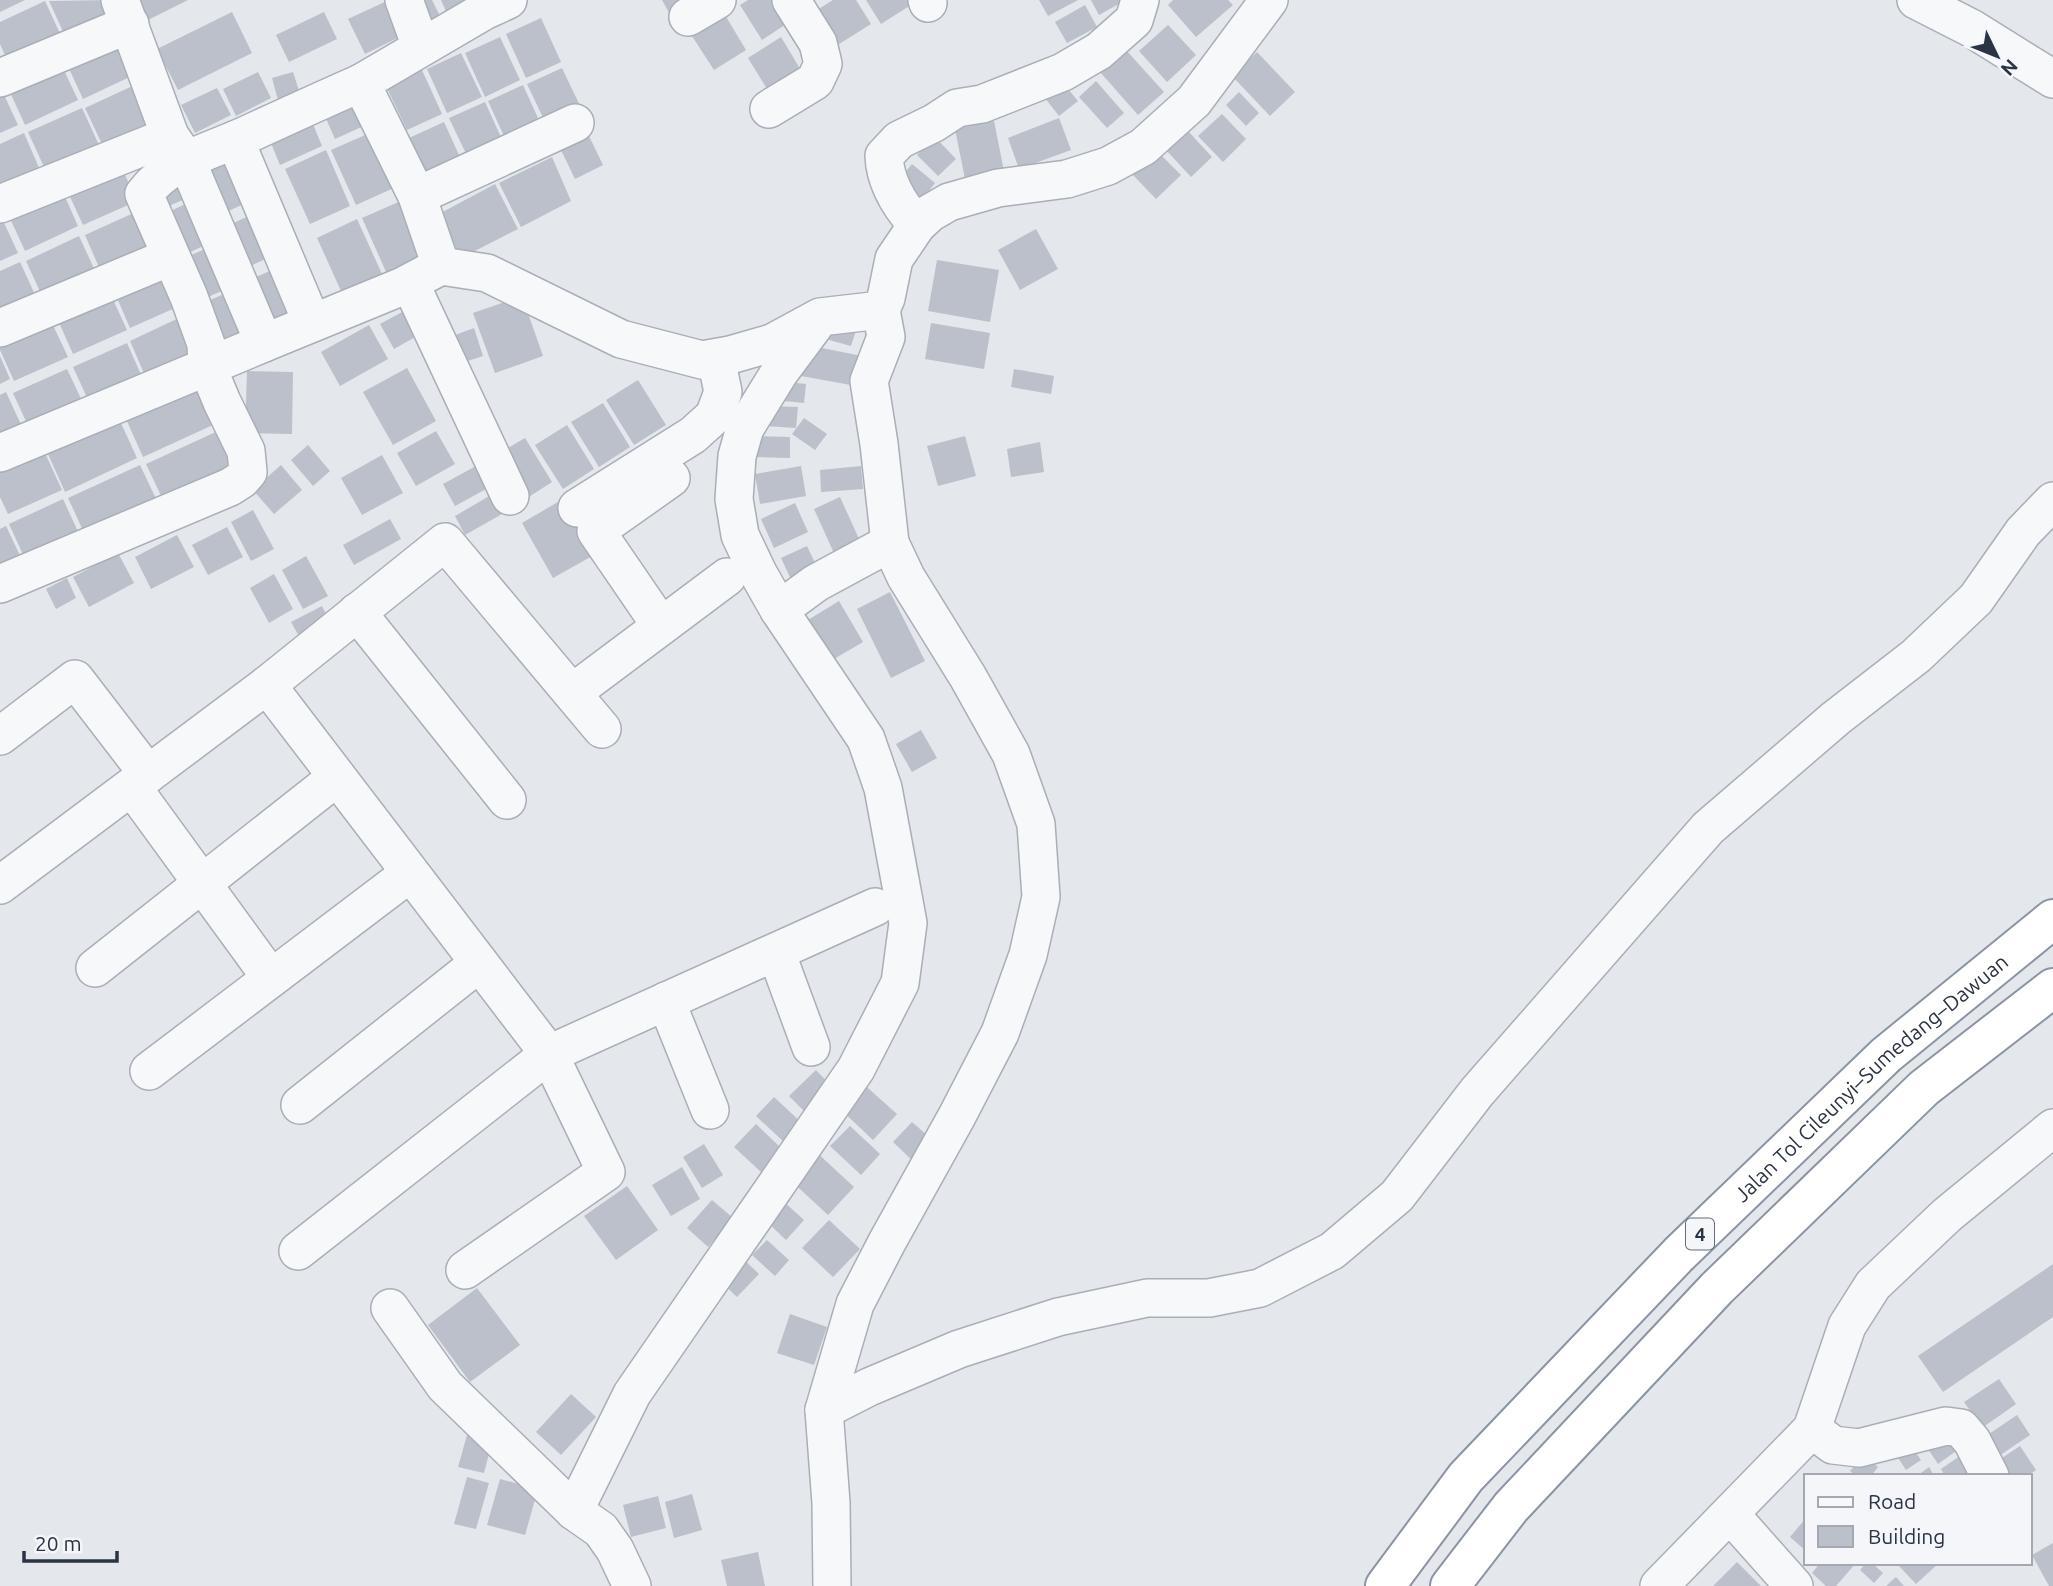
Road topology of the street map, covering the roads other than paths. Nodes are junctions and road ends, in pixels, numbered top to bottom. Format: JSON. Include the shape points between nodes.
{"nodes":[{"id":1,"x":404,"y":0,"type":"edge"},
{"id":2,"x":508,"y":0,"type":"edge"},
{"id":3,"x":791,"y":0,"type":"edge"},
{"id":4,"x":1140,"y":0,"type":"edge"},
{"id":5,"x":1269,"y":0,"type":"edge"},
{"id":6,"x":1916,"y":0,"type":"edge"},
{"id":7,"x":125,"y":12,"type":"edge"},
{"id":8,"x":421,"y":47,"type":"junction"},
{"id":9,"x":0,"y":78,"type":"edge"},
{"id":10,"x":2053,"y":79,"type":"edge"},
{"id":11,"x":362,"y":83,"type":"junction"},
{"id":12,"x":769,"y":109,"type":"dead end"},
{"id":13,"x":575,"y":123,"type":"dead end"},
{"id":14,"x":235,"y":140,"type":"junction"},
{"id":15,"x":178,"y":147,"type":"junction"},
{"id":16,"x":417,"y":196,"type":"junction"},
{"id":17,"x":0,"y":205,"type":"edge"},
{"id":18,"x":917,"y":225,"type":"junction"},
{"id":19,"x":170,"y":257,"type":"junction"},
{"id":20,"x":426,"y":274,"type":"junction"},
{"id":21,"x":881,"y":310,"type":"junction"},
{"id":22,"x":820,"y":317,"type":"junction"},
{"id":23,"x":312,"y":323,"type":"junction"},
{"id":24,"x":0,"y":328,"type":"edge"},
{"id":25,"x":264,"y":343,"type":"junction"},
{"id":26,"x":716,"y":358,"type":"junction"},
{"id":27,"x":207,"y":366,"type":"junction"},
{"id":28,"x":0,"y":453,"type":"edge"},
{"id":29,"x":671,"y":478,"type":"dead end"},
{"id":30,"x":510,"y":496,"type":"dead end"},
{"id":31,"x":2053,"y":501,"type":"edge"},
{"id":32,"x":577,"y":508,"type":"dead end"},
{"id":33,"x":890,"y":543,"type":"junction"},
{"id":34,"x":727,"y":577,"type":"dead end"},
{"id":35,"x":0,"y":584,"type":"edge"},
{"id":36,"x":779,"y":610,"type":"junction"},
{"id":37,"x":357,"y":612,"type":"junction"},
{"id":38,"x":661,"y":626,"type":"junction"},
{"id":39,"x":267,"y":685,"type":"junction"},
{"id":40,"x":572,"y":693,"type":"junction"},
{"id":41,"x":602,"y":729,"type":"dead end"},
{"id":42,"x":0,"y":736,"type":"edge"},
{"id":43,"x":337,"y":777,"type":"junction"},
{"id":44,"x":140,"y":781,"type":"junction"},
{"id":45,"x":507,"y":800,"type":"dead end"},
{"id":46,"x":410,"y":873,"type":"junction"},
{"id":47,"x":202,"y":883,"type":"junction"},
{"id":48,"x":0,"y":886,"type":"edge"},
{"id":49,"x":875,"y":907,"type":"dead end"},
{"id":50,"x":2053,"y":919,"type":"edge"},
{"id":51,"x":776,"y":952,"type":"junction"},
{"id":52,"x":479,"y":963,"type":"junction"},
{"id":53,"x":95,"y":968,"type":"dead end"},
{"id":54,"x":271,"y":978,"type":"junction"},
{"id":55,"x":2053,"y":988,"type":"edge"},
{"id":56,"x":666,"y":1001,"type":"junction"},
{"id":57,"x":811,"y":1047,"type":"dead end"},
{"id":58,"x":549,"y":1055,"type":"junction"},
{"id":59,"x":149,"y":1070,"type":"dead end"},
{"id":60,"x":300,"y":1105,"type":"dead end"},
{"id":61,"x":710,"y":1110,"type":"dead end"},
{"id":62,"x":2053,"y":1128,"type":"edge"},
{"id":63,"x":298,"y":1251,"type":"dead end"},
{"id":64,"x":465,"y":1270,"type":"dead end"},
{"id":65,"x":390,"y":1308,"type":"dead end"},
{"id":66,"x":824,"y":1410,"type":"junction"},
{"id":67,"x":1812,"y":1429,"type":"junction"},
{"id":68,"x":1989,"y":1474,"type":"edge"},
{"id":69,"x":574,"y":1511,"type":"junction"},
{"id":70,"x":1730,"y":1514,"type":"junction"},
{"id":71,"x":632,"y":1586,"type":"edge"},
{"id":72,"x":832,"y":1586,"type":"edge"},
{"id":73,"x":1385,"y":1586,"type":"edge"},
{"id":74,"x":1450,"y":1586,"type":"edge"},
{"id":75,"x":1659,"y":1586,"type":"edge"},
{"id":76,"x":1794,"y":1586,"type":"edge"}],
"edges":[{"from":1,"to":8,"type":"street"},
{"from":2,"to":8,"type":"street"},
{"from":3,"to":12,"type":"street","via":[[818,43],[824,64],[815,81]]},
{"from":4,"to":18,"type":"street","via":[[1134,20],[1099,51],[1063,72],[982,104],[957,108],[890,148],[884,156],[888,176],[902,208]]},
{"from":5,"to":18,"type":"street","via":[[1194,101],[1143,147],[1108,166],[1068,179],[998,188],[949,202]]},
{"from":6,"to":10,"type":"street"},
{"from":7,"to":9,"type":"street"},
{"from":7,"to":15,"type":"street"},
{"from":8,"to":11,"type":"street"},
{"from":11,"to":14,"type":"street"},
{"from":11,"to":16,"type":"street"},
{"from":13,"to":16,"type":"street"},
{"from":14,"to":15,"type":"street"},
{"from":14,"to":23,"type":"street"},
{"from":15,"to":17,"type":"street"},
{"from":15,"to":19,"type":"street","via":[[144,194]]},
{"from":15,"to":25,"type":"street"},
{"from":16,"to":20,"type":"street"},
{"from":18,"to":21,"type":"street","via":[[894,259]]},
{"from":19,"to":24,"type":"street"},
{"from":19,"to":27,"type":"street","via":[[206,344]]},
{"from":20,"to":23,"type":"street"},
{"from":20,"to":26,"type":"street","via":[[486,273],[621,339],[702,360]]},
{"from":20,"to":30,"type":"street"},
{"from":21,"to":22,"type":"street"},
{"from":21,"to":33,"type":"street","via":[[886,337],[869,381]]},
{"from":22,"to":26,"type":"street","via":[[772,343]]},
{"from":22,"to":36,"type":"street","via":[[745,428],[737,456],[734,499],[740,535]]},
{"from":23,"to":25,"type":"street"},
{"from":25,"to":27,"type":"street"},
{"from":26,"to":32,"type":"street","via":[[723,392],[714,416],[693,435]]},
{"from":27,"to":28,"type":"street"},
{"from":27,"to":35,"type":"street","via":[[246,452],[248,472],[241,480]]},
{"from":29,"to":38,"type":"street","via":[[596,531]]},
{"from":31,"to":66,"type":"street","via":[[2023,532],[1976,599],[1916,656],[1708,828],[1477,1092],[1397,1196],[1332,1251],[1260,1288],[1209,1298],[1147,1298],[1058,1317],[960,1349]]},
{"from":33,"to":36,"type":"street","via":[[816,583]]},
{"from":33,"to":66,"type":"street","via":[[1011,754],[1035,824],[1041,897],[1028,955],[1000,1033],[855,1304]]},
{"from":34,"to":38,"type":"street"},
{"from":36,"to":69,"type":"street","via":[[866,739],[883,788],[908,923],[900,983],[856,1069],[632,1394]]},
{"from":37,"to":39,"type":"street"},
{"from":37,"to":40,"type":"street","via":[[445,542]]},
{"from":37,"to":45,"type":"street"},
{"from":38,"to":40,"type":"street"},
{"from":39,"to":43,"type":"street"},
{"from":39,"to":44,"type":"street"},
{"from":40,"to":41,"type":"street"},
{"from":42,"to":44,"type":"street","via":[[75,678]]},
{"from":43,"to":46,"type":"street"},
{"from":43,"to":47,"type":"street"},
{"from":44,"to":47,"type":"street"},
{"from":44,"to":48,"type":"street"},
{"from":46,"to":52,"type":"street"},
{"from":46,"to":54,"type":"street"},
{"from":47,"to":53,"type":"street"},
{"from":47,"to":54,"type":"street"},
{"from":49,"to":51,"type":"street"},
{"from":50,"to":73,"type":"highway","name":"Jalan Tol Cileunyi–Sumedang–Dawuan","number":"4","via":[[1886,1055],[1679,1254],[1466,1477]]},
{"from":51,"to":56,"type":"street"},
{"from":51,"to":57,"type":"street"},
{"from":52,"to":58,"type":"street"},
{"from":52,"to":60,"type":"street"},
{"from":54,"to":59,"type":"street"},
{"from":55,"to":74,"type":"highway","name":"Jalan Tol Cileunyi–Sumedang–Dawuan","number":"4","via":[[1924,1087],[1717,1288],[1511,1507]]},
{"from":56,"to":58,"type":"street"},
{"from":56,"to":61,"type":"street"},
{"from":58,"to":63,"type":"street"},
{"from":58,"to":64,"type":"street","via":[[606,1172]]},
{"from":62,"to":67,"type":"street","via":[[1947,1215],[1873,1286],[1847,1326]]},
{"from":65,"to":69,"type":"street","via":[[445,1386]]},
{"from":66,"to":72,"type":"street"},
{"from":67,"to":68,"type":"street","via":[[1833,1445],[1859,1448],[1946,1426],[1961,1428]]},
{"from":67,"to":70,"type":"street"},
{"from":69,"to":71,"type":"street","via":[[601,1531],[615,1549]]},
{"from":70,"to":75,"type":"street"},
{"from":70,"to":76,"type":"street"}]}
